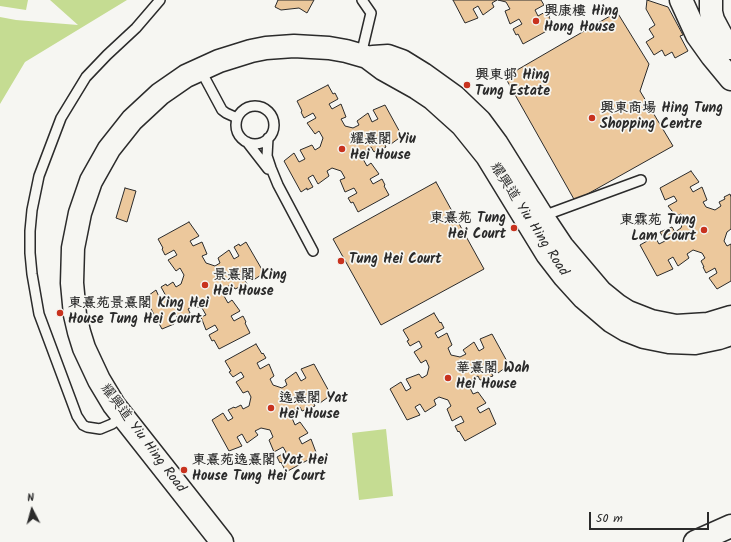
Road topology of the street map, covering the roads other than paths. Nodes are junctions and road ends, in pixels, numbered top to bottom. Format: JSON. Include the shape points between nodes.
{"nodes":[{"id":1,"x":160,"y":0,"type":"edge"},
{"id":2,"x":362,"y":0,"type":"edge"},
{"id":3,"x":681,"y":0,"type":"edge"},
{"id":4,"x":711,"y":0,"type":"edge"},
{"id":5,"x":731,"y":48,"type":"edge"},
{"id":6,"x":364,"y":56,"type":"junction"},
{"id":7,"x":200,"y":69,"type":"junction"},
{"id":8,"x":731,"y":79,"type":"edge"},
{"id":9,"x":237,"y":118,"type":"junction"},
{"id":10,"x":268,"y":138,"type":"junction"},
{"id":11,"x":247,"y":142,"type":"junction"},
{"id":12,"x":641,"y":180,"type":"dead end"},
{"id":13,"x":278,"y":185,"type":"junction"},
{"id":14,"x":535,"y":220,"type":"junction"},
{"id":15,"x":313,"y":251,"type":"dead end"},
{"id":16,"x":731,"y":317,"type":"edge"},
{"id":17,"x":731,"y":334,"type":"edge"},
{"id":18,"x":123,"y":416,"type":"junction"},
{"id":19,"x":731,"y":526,"type":"edge"},
{"id":20,"x":222,"y":542,"type":"edge"},
{"id":21,"x":695,"y":542,"type":"edge"}],
"edges":[{"from":1,"to":18,"type":"lane","via":[[136,28],[91,72],[61,118],[39,176],[30,231],[32,274],[39,314],[77,416],[83,425],[100,429]]},
{"from":2,"to":6,"type":"lane","via":[[371,13]]},
{"from":3,"to":8,"type":"street","via":[[697,34]]},
{"from":4,"to":5,"type":"street","via":[[713,20]]},
{"from":6,"to":7,"type":"street","name":"耀興道 Yiu Hing Road","via":[[329,48],[266,48],[235,55]]},
{"from":6,"to":14,"type":"street","name":"耀興道 Yiu Hing Road","via":[[388,56],[402,61],[455,97],[497,144]]},
{"from":7,"to":9,"type":"lane","via":[[222,110]]},
{"from":7,"to":18,"type":"street","name":"耀興道 Yiu Hing Road","via":[[160,94],[140,111],[109,149],[91,181],[76,230],[72,283],[78,327],[84,348],[106,394]]},
{"from":9,"to":10,"type":"lane","via":[[240,112],[251,107],[256,106],[267,111],[273,121]]},
{"from":9,"to":11,"type":"lane","via":[[236,129]]},
{"from":10,"to":11,"type":"lane","via":[[258,143]]},
{"from":10,"to":13,"type":"lane","via":[[267,156]]},
{"from":11,"to":13,"type":"lane"},
{"from":12,"to":14,"type":"lane"},
{"from":13,"to":15,"type":"lane"},
{"from":14,"to":16,"type":"street","name":"耀興道 Yiu Hing Road","via":[[562,246],[596,287],[628,312],[651,321],[676,326],[708,324]]},
{"from":14,"to":17,"type":"street","name":"耀興道 Yiu Hing Road","via":[[547,254],[564,276],[597,310],[626,330],[682,344],[707,341]]},
{"from":18,"to":20,"type":"street","name":"耀興道 Yiu Hing Road"},
{"from":19,"to":21,"type":"street"}]}
